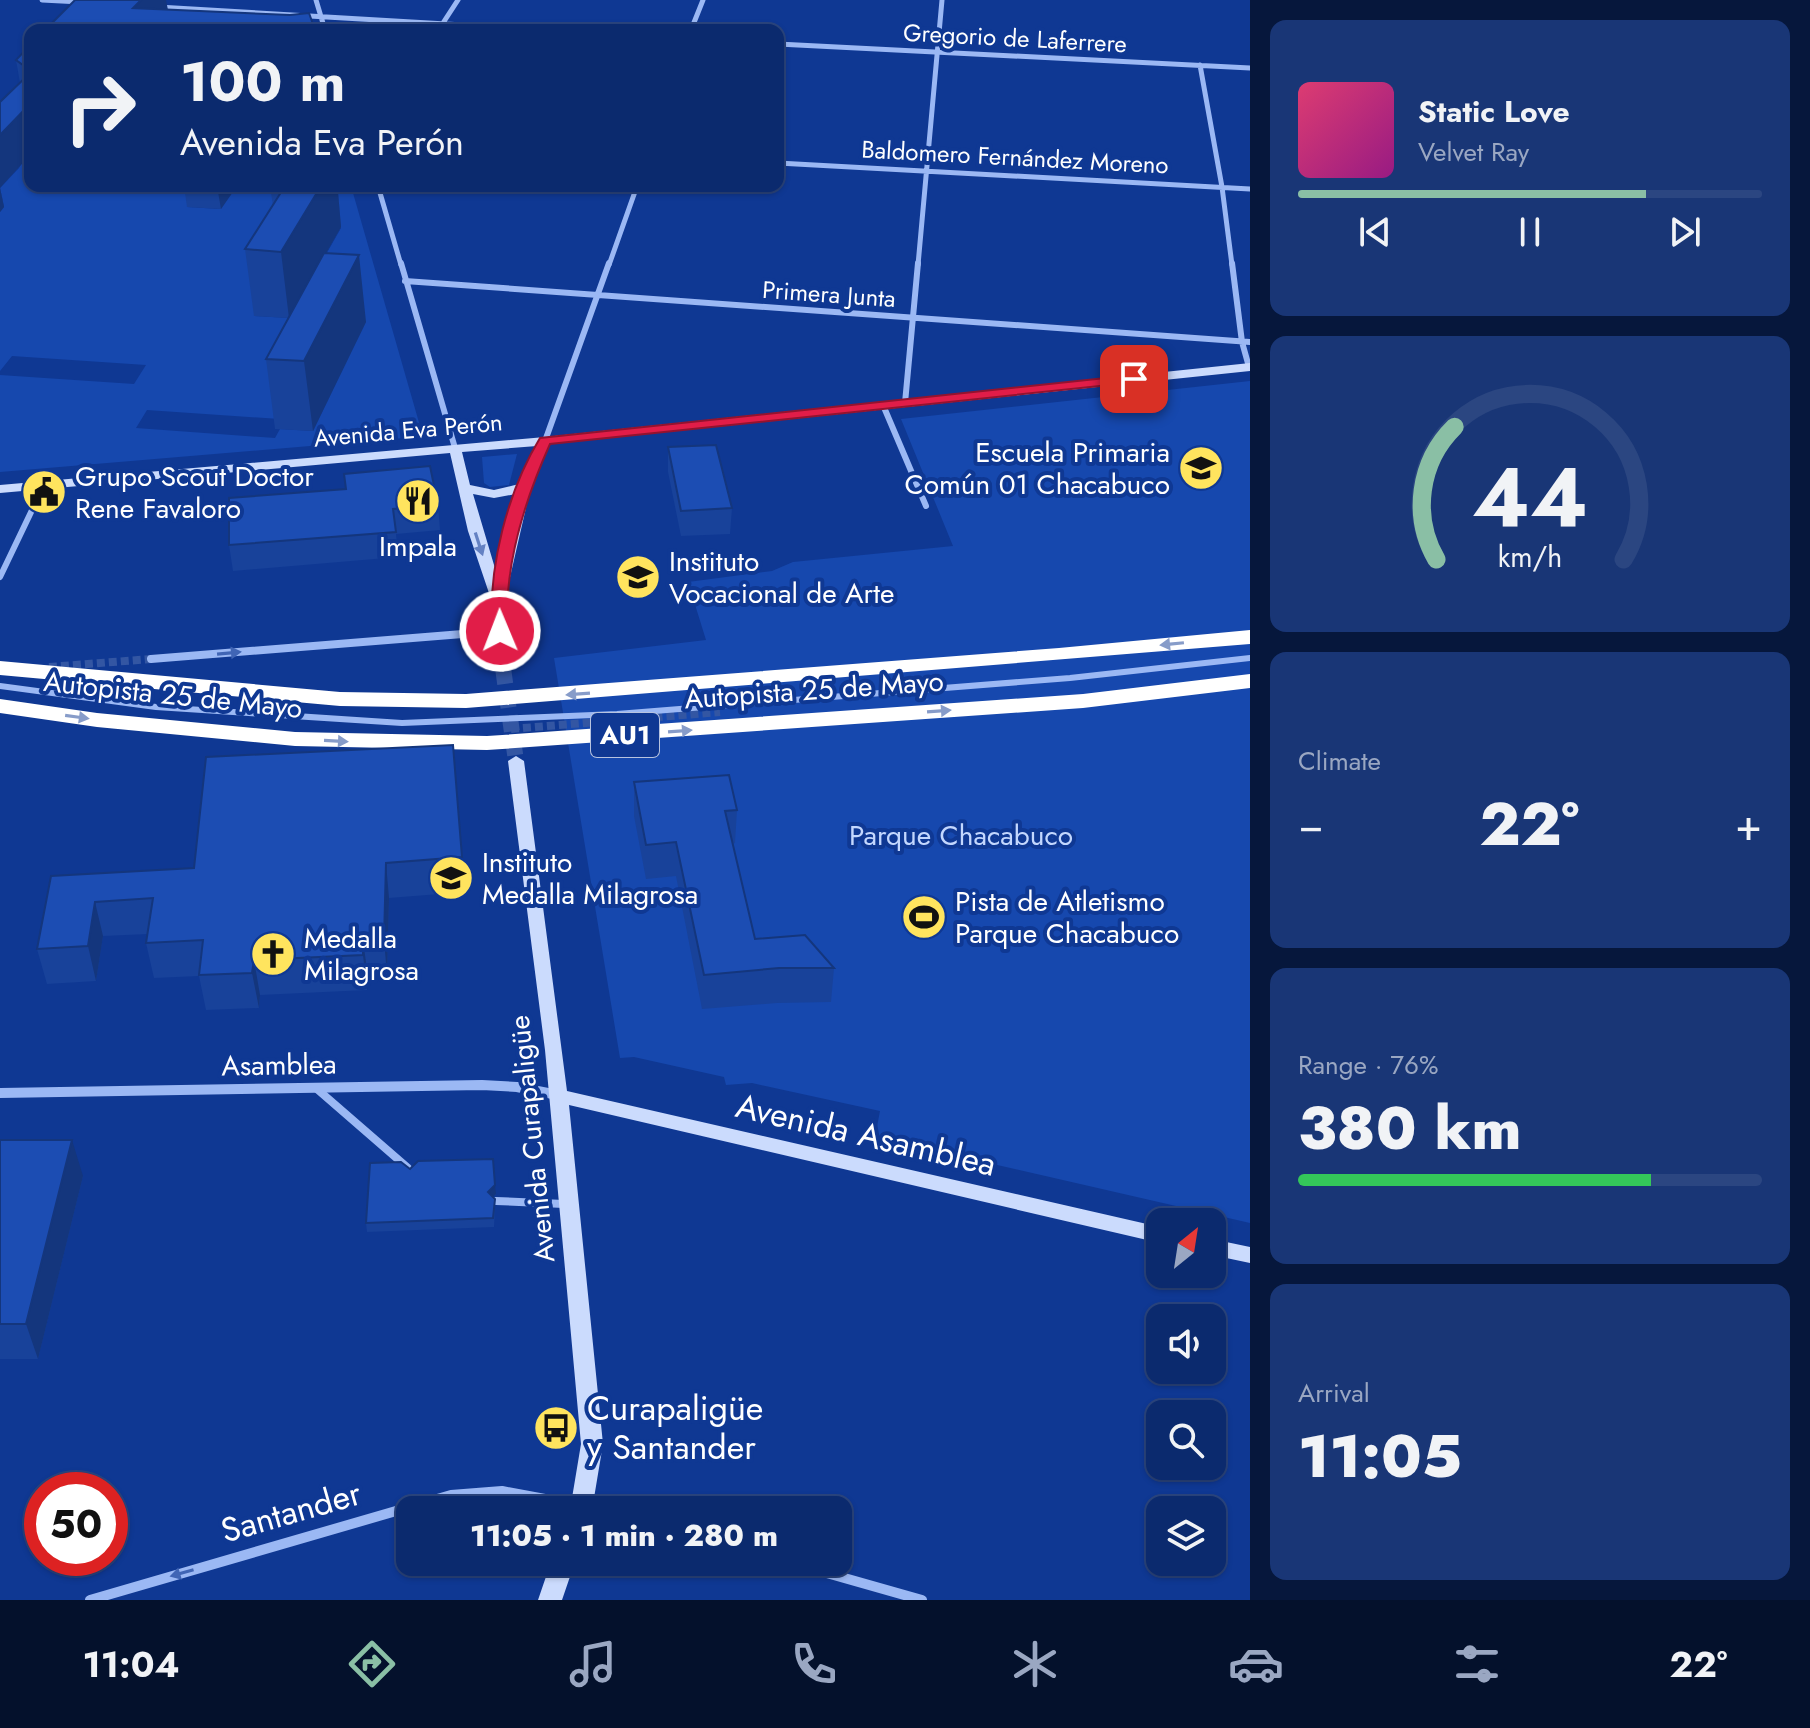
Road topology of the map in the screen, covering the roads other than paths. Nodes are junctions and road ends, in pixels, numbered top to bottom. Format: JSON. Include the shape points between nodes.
{"nodes":[{"id":1,"x":42,"y":0,"type":"edge"},
{"id":2,"x":316,"y":0,"type":"edge"},
{"id":3,"x":458,"y":0,"type":"edge"},
{"id":4,"x":703,"y":0,"type":"edge"},
{"id":5,"x":942,"y":0,"type":"edge"},
{"id":6,"x":85,"y":2,"type":"edge"},
{"id":7,"x":147,"y":6,"type":"edge"},
{"id":8,"x":320,"y":16,"type":"junction"},
{"id":9,"x":443,"y":23,"type":"junction"},
{"id":10,"x":323,"y":24,"type":"edge"},
{"id":11,"x":458,"y":24,"type":"edge"},
{"id":12,"x":693,"y":24,"type":"edge"},
{"id":13,"x":784,"y":44,"type":"edge"},
{"id":14,"x":936,"y":53,"type":"junction"},
{"id":15,"x":1200,"y":65,"type":"junction"},
{"id":16,"x":1250,"y":68,"type":"edge"},
{"id":17,"x":784,"y":163,"type":"edge"},
{"id":18,"x":928,"y":171,"type":"junction"},
{"id":19,"x":1222,"y":187,"type":"junction"},
{"id":20,"x":1250,"y":189,"type":"edge"},
{"id":21,"x":380,"y":192,"type":"edge"},
{"id":22,"x":635,"y":192,"type":"edge"},
{"id":23,"x":405,"y":281,"type":"junction"},
{"id":24,"x":596,"y":295,"type":"junction"},
{"id":25,"x":910,"y":318,"type":"junction"},
{"id":26,"x":1246,"y":342,"type":"edge"},
{"id":27,"x":1250,"y":367,"type":"edge"},
{"id":28,"x":905,"y":403,"type":"junction"},
{"id":29,"x":883,"y":405,"type":"junction"},
{"id":30,"x":545,"y":441,"type":"junction"},
{"id":31,"x":455,"y":448,"type":"junction"},
{"id":32,"x":44,"y":485,"type":"junction"},
{"id":33,"x":524,"y":486,"type":"junction"},
{"id":34,"x":465,"y":487,"type":"junction"},
{"id":35,"x":0,"y":489,"type":"edge"},
{"id":36,"x":926,"y":506,"type":"dead end"},
{"id":37,"x":0,"y":577,"type":"edge"},
{"id":38,"x":498,"y":599,"type":"junction"},
{"id":39,"x":500,"y":631,"type":"junction"},
{"id":40,"x":1250,"y":637,"type":"edge"},
{"id":41,"x":1250,"y":658,"type":"edge"},
{"id":42,"x":151,"y":659,"type":"tunnel mouth"},
{"id":43,"x":0,"y":668,"type":"edge"},
{"id":44,"x":503,"y":668,"type":"tunnel mouth"},
{"id":45,"x":1250,"y":681,"type":"edge"},
{"id":46,"x":0,"y":686,"type":"edge"},
{"id":47,"x":0,"y":706,"type":"edge"},
{"id":48,"x":516,"y":761,"type":"tunnel mouth"},
{"id":49,"x":315,"y":1086,"type":"junction"},
{"id":50,"x":0,"y":1093,"type":"edge"},
{"id":51,"x":559,"y":1096,"type":"junction"},
{"id":52,"x":412,"y":1171,"type":"edge"},
{"id":53,"x":496,"y":1201,"type":"edge"},
{"id":54,"x":570,"y":1204,"type":"junction"},
{"id":55,"x":1146,"y":1232,"type":"edge"},
{"id":56,"x":1226,"y":1250,"type":"edge"},
{"id":57,"x":1250,"y":1255,"type":"edge"},
{"id":58,"x":448,"y":1496,"type":"edge"},
{"id":59,"x":528,"y":1496,"type":"edge"},
{"id":60,"x":590,"y":1496,"type":"edge"},
{"id":61,"x":396,"y":1511,"type":"edge"},
{"id":62,"x":558,"y":1576,"type":"edge"},
{"id":63,"x":837,"y":1576,"type":"edge"},
{"id":64,"x":90,"y":1600,"type":"edge"},
{"id":65,"x":550,"y":1600,"type":"edge"},
{"id":66,"x":922,"y":1600,"type":"edge"}],
"edges":[{"from":1,"to":6,"type":"street"},
{"from":2,"to":8,"type":"street"},
{"from":3,"to":9,"type":"street"},
{"from":4,"to":12,"type":"street"},
{"from":5,"to":14,"type":"street"},
{"from":7,"to":8,"type":"street"},
{"from":8,"to":9,"type":"street"},
{"from":8,"to":10,"type":"street"},
{"from":9,"to":11,"type":"street"},
{"from":13,"to":14,"type":"street","name":"Gregorio de Laferrere"},
{"from":14,"to":15,"type":"street","name":"Gregorio de Laferrere"},
{"from":14,"to":18,"type":"street"},
{"from":15,"to":16,"type":"street","name":"Gregorio de Laferrere"},
{"from":15,"to":19,"type":"street"},
{"from":17,"to":18,"type":"street","name":"Baldomero Fernández Moreno"},
{"from":18,"to":19,"type":"street","name":"Baldomero Fernández Moreno"},
{"from":18,"to":25,"type":"street"},
{"from":19,"to":20,"type":"street","name":"Baldomero Fernández Moreno"},
{"from":19,"to":26,"type":"street"},
{"from":21,"to":23,"type":"street"},
{"from":22,"to":24,"type":"street"},
{"from":23,"to":24,"type":"street","name":"Primera Junta"},
{"from":23,"to":31,"type":"street"},
{"from":24,"to":25,"type":"street","name":"Primera Junta"},
{"from":24,"to":30,"type":"street"},
{"from":25,"to":26,"type":"street","name":"Primera Junta"},
{"from":25,"to":28,"type":"street"},
{"from":26,"to":27,"type":"street"},
{"from":27,"to":28,"type":"main road","name":"Avenida Eva Perón"},
{"from":28,"to":29,"type":"main road","name":"Avenida Eva Perón"},
{"from":29,"to":30,"type":"main road","name":"Avenida Eva Perón"},
{"from":29,"to":36,"type":"street"},
{"from":30,"to":31,"type":"main road","name":"Avenida Eva Perón"},
{"from":30,"to":33,"type":"main road"},
{"from":31,"to":32,"type":"main road","name":"Avenida Eva Perón"},
{"from":31,"to":34,"type":"main road"},
{"from":32,"to":35,"type":"main road","name":"Avenida Eva Perón"},
{"from":32,"to":37,"type":"street"},
{"from":33,"to":34,"type":"main road","via":[[493,495]]},
{"from":33,"to":38,"type":"main road"},
{"from":34,"to":38,"type":"main road","one_way":true},
{"from":38,"to":39,"type":"main road"},
{"from":42,"to":39,"type":"street","one_way":true},
{"from":39,"to":44,"type":"main road"},
{"from":40,"to":43,"type":"highway","name":"Autopista 25 de Mayo","number":"AU1","one_way":true,"via":[[466,701],[261,694]]},
{"from":41,"to":46,"type":"lane","via":[[1070,678],[617,714],[402,723],[156,707]]},
{"from":47,"to":45,"type":"highway","name":"Autopista 25 de Mayo","number":"AU1","one_way":true,"via":[[295,739],[487,743],[1083,701]]},
{"from":48,"to":51,"type":"main road","name":"Avenida Curapaligüe"},
{"from":49,"to":50,"type":"street","name":"Asamblea"},
{"from":49,"to":51,"type":"street","name":"Asamblea","via":[[482,1085]]},
{"from":49,"to":52,"type":"lane"},
{"from":51,"to":54,"type":"main road","name":"Avenida Curapaligüe"},
{"from":51,"to":55,"type":"main road","name":"Avenida Asamblea"},
{"from":53,"to":54,"type":"lane"},
{"from":54,"to":60,"type":"main road","name":"Avenida Curapaligüe","via":[[592,1444]]},
{"from":56,"to":57,"type":"main road"},
{"from":59,"to":58,"type":"street","name":"Santander","one_way":true,"via":[[502,1491]]},
{"from":61,"to":64,"type":"street","name":"Santander","one_way":true},
{"from":62,"to":65,"type":"main road"},
{"from":63,"to":66,"type":"street"}]}
